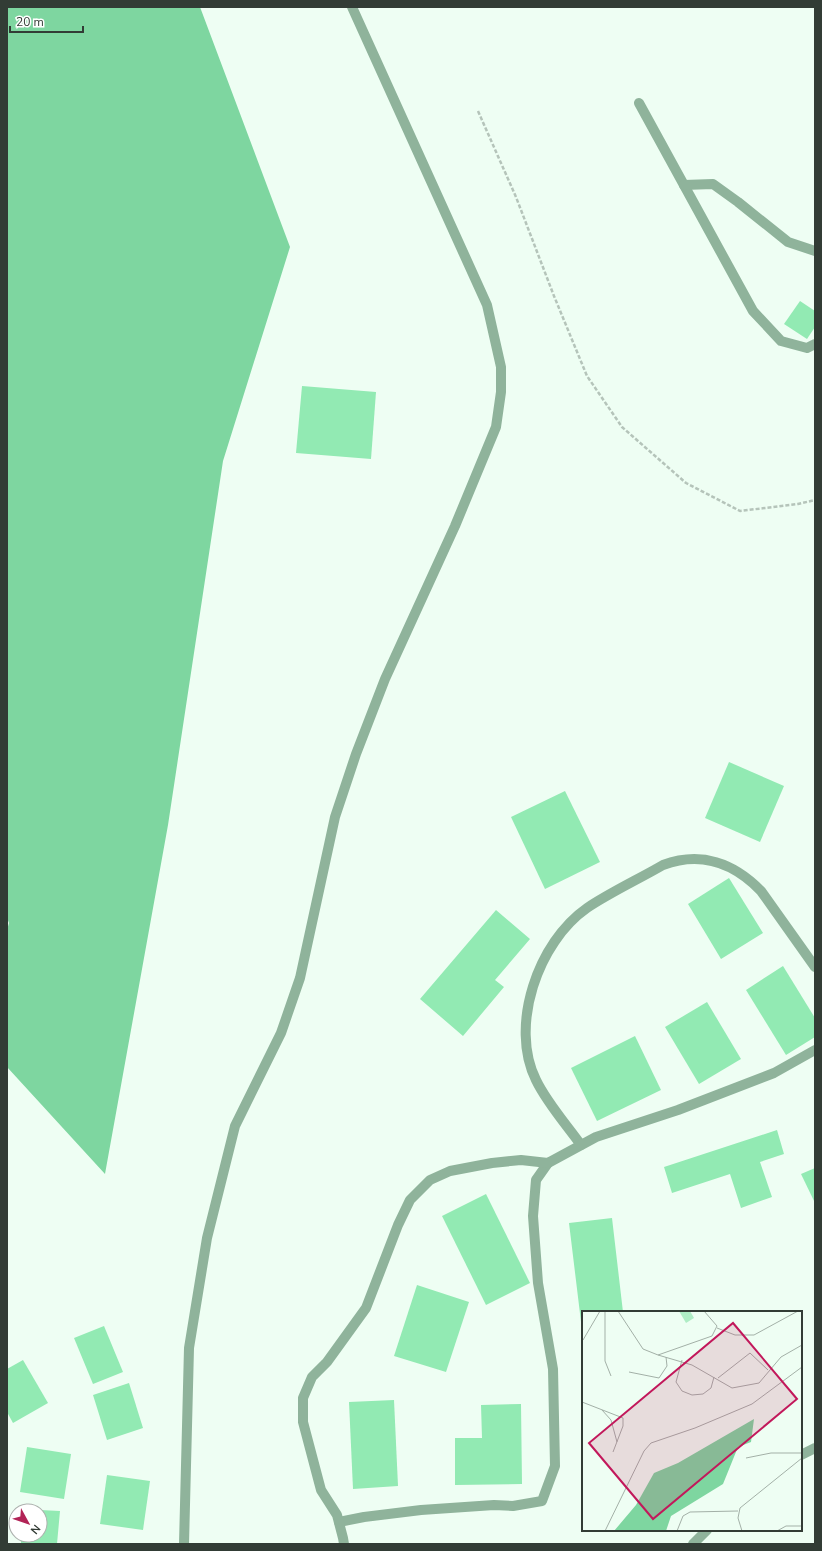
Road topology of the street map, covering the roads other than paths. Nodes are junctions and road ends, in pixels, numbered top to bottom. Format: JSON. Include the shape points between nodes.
{"nodes":[{"id":1,"x":352,"y":7,"type":"edge"},
{"id":2,"x":639,"y":103,"type":"dead end"},
{"id":3,"x":684,"y":185,"type":"junction"},
{"id":4,"x":815,"y":251,"type":"edge"},
{"id":5,"x":815,"y":344,"type":"edge"},
{"id":6,"x":815,"y":967,"type":"edge"},
{"id":7,"x":815,"y":1050,"type":"edge"},
{"id":8,"x":581,"y":1145,"type":"junction"},
{"id":9,"x":548,"y":1163,"type":"junction"},
{"id":10,"x":815,"y":1448,"type":"edge"},
{"id":11,"x":802,"y":1454,"type":"edge"},
{"id":12,"x":339,"y":1522,"type":"junction"},
{"id":13,"x":706,"y":1531,"type":"edge"},
{"id":14,"x":184,"y":1544,"type":"edge"},
{"id":15,"x":344,"y":1544,"type":"edge"},
{"id":16,"x":692,"y":1544,"type":"edge"}],
"edges":[{"from":1,"to":14,"type":"street","via":[[487,305],[501,367],[501,392],[496,427],[455,526],[385,679],[356,754],[335,817],[300,978],[280,1032],[235,1126],[207,1238],[189,1348]]},
{"from":2,"to":3,"type":"street"},
{"from":3,"to":4,"type":"street","via":[[713,184],[788,242]]},
{"from":3,"to":5,"type":"street","via":[[753,311],[781,341],[807,348]]},
{"from":6,"to":8,"type":"street","via":[[751,880],[727,865],[711,860],[694,858],[663,865],[586,909],[568,925],[541,965],[528,1005],[525,1037],[536,1080]]},
{"from":7,"to":8,"type":"street","via":[[774,1073],[678,1110],[596,1137]]},
{"from":8,"to":9,"type":"street"},
{"from":9,"to":12,"type":"street","via":[[521,1160],[450,1171],[430,1180],[410,1200],[366,1308],[328,1362],[312,1377],[303,1398],[303,1422],[321,1490]]},
{"from":9,"to":12,"type":"street","via":[[536,1180],[533,1216],[538,1283],[554,1369],[554,1466],[542,1502],[513,1506],[421,1510]]},
{"from":10,"to":11,"type":"street"},
{"from":12,"to":15,"type":"street"},
{"from":13,"to":16,"type":"street"}]}
